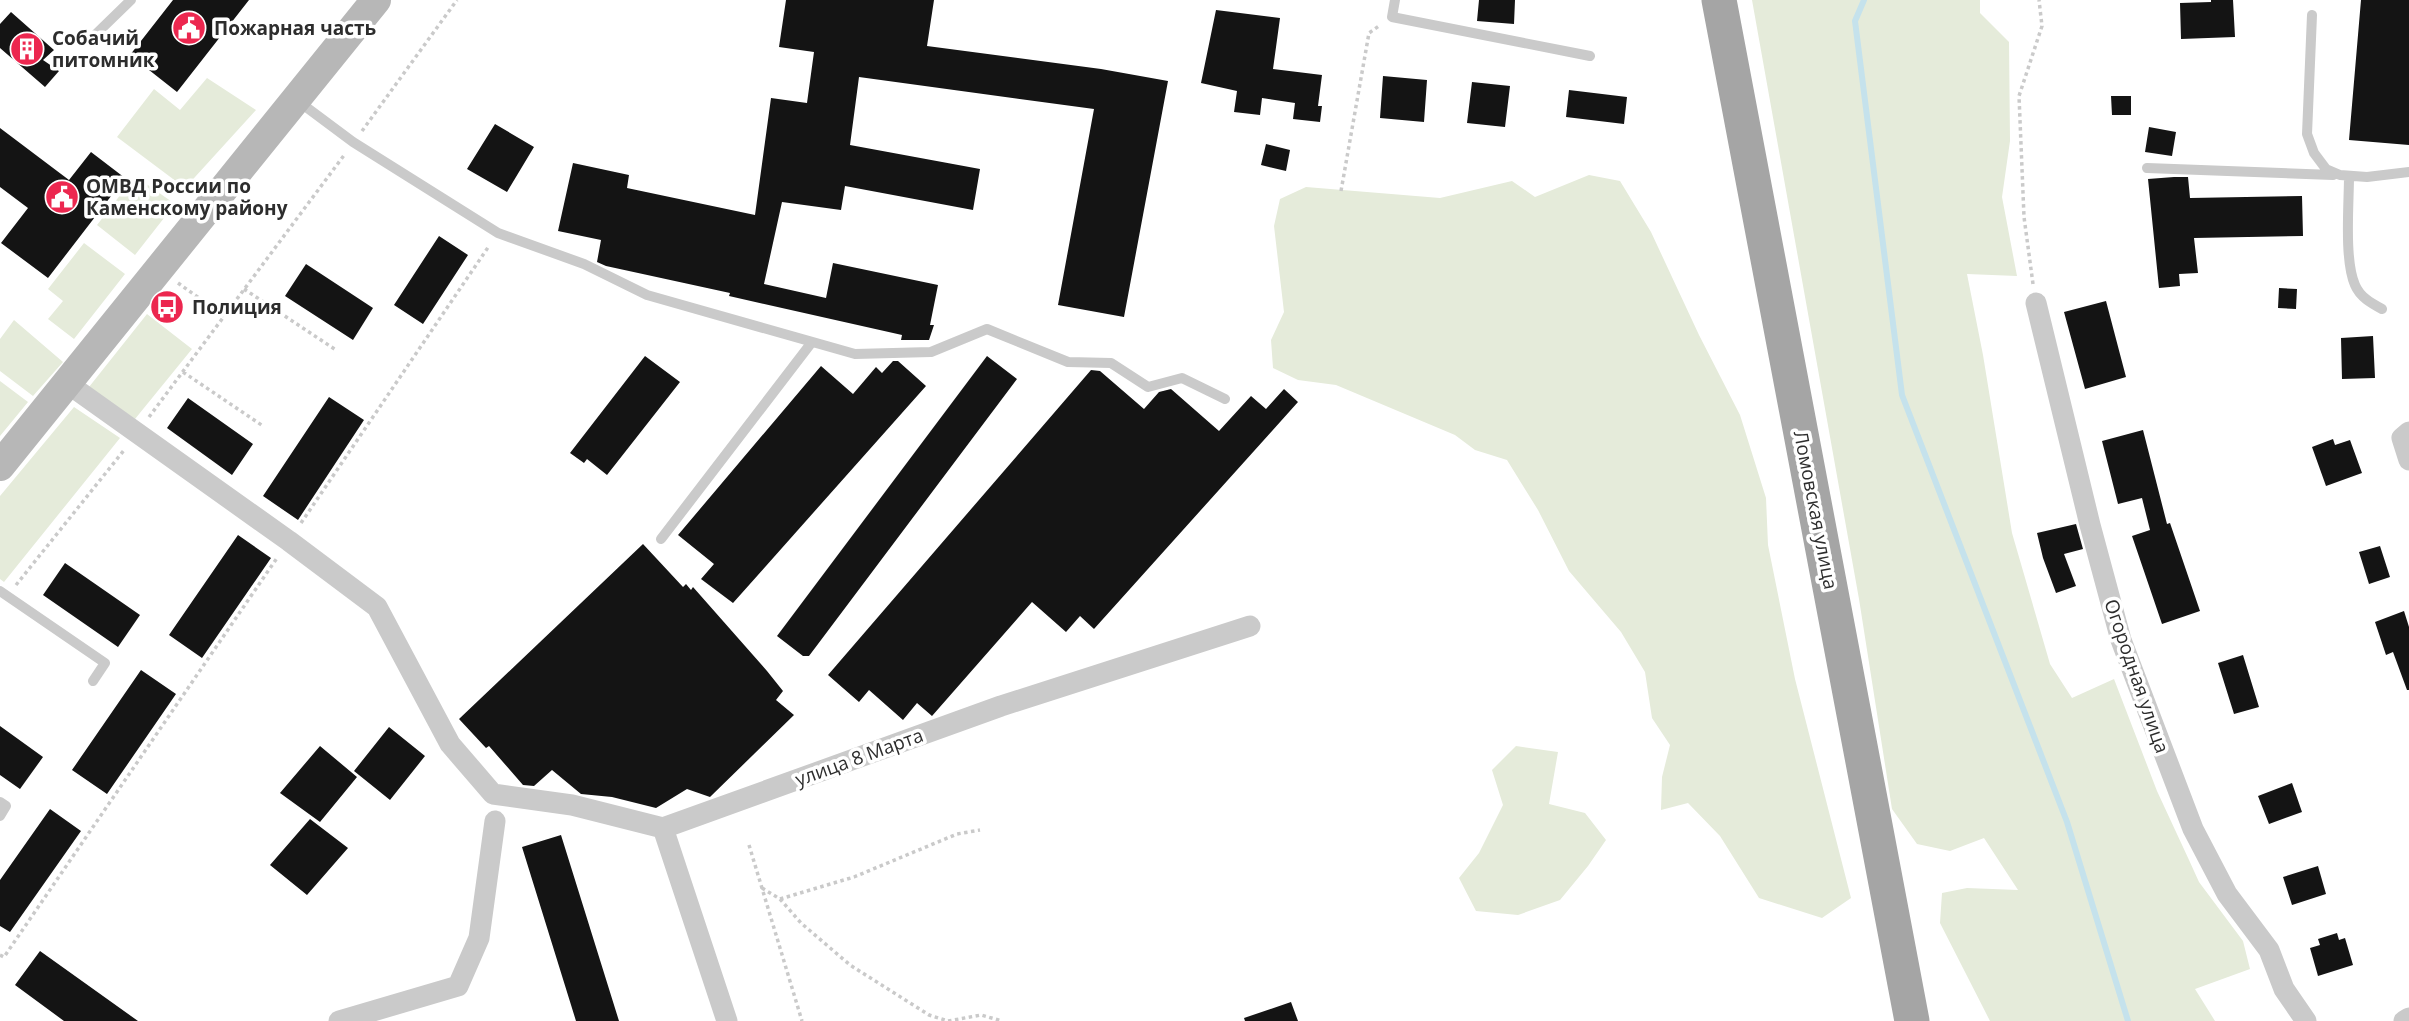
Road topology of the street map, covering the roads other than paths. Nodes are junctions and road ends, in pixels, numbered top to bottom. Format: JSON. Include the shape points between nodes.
{"nodes":[{"id":1,"x":131,"y":0,"type":"edge"},
{"id":2,"x":1395,"y":0,"type":"edge"},
{"id":3,"x":1719,"y":0,"type":"edge"},
{"id":4,"x":371,"y":2,"type":"edge"},
{"id":5,"x":2312,"y":15,"type":"dead end"},
{"id":6,"x":96,"y":34,"type":"dead end"},
{"id":7,"x":1590,"y":56,"type":"dead end"},
{"id":8,"x":295,"y":100,"type":"junction"},
{"id":9,"x":2147,"y":168,"type":"dead end"},
{"id":10,"x":2409,"y":172,"type":"edge"},
{"id":11,"x":2345,"y":176,"type":"junction"},
{"id":12,"x":2036,"y":303,"type":"road end"},
{"id":13,"x":2382,"y":309,"type":"dead end"},
{"id":14,"x":811,"y":342,"type":"junction"},
{"id":15,"x":67,"y":383,"type":"junction"},
{"id":16,"x":1224,"y":399,"type":"dead end"},
{"id":17,"x":2409,"y":432,"type":"edge"},
{"id":18,"x":2409,"y":460,"type":"edge"},
{"id":19,"x":0,"y":466,"type":"edge"},
{"id":20,"x":661,"y":540,"type":"dead end"},
{"id":21,"x":4,"y":593,"type":"edge"},
{"id":22,"x":1250,"y":626,"type":"dead end"},
{"id":23,"x":93,"y":681,"type":"dead end"},
{"id":24,"x":0,"y":802,"type":"edge"},
{"id":25,"x":0,"y":816,"type":"edge"},
{"id":26,"x":495,"y":821,"type":"dead end"},
{"id":27,"x":663,"y":828,"type":"junction"},
{"id":28,"x":2409,"y":1018,"type":"edge"},
{"id":29,"x":339,"y":1021,"type":"edge"},
{"id":30,"x":727,"y":1021,"type":"edge"},
{"id":31,"x":1912,"y":1021,"type":"edge"},
{"id":32,"x":2306,"y":1021,"type":"edge"},
{"id":33,"x":2404,"y":1021,"type":"edge"}],
"edges":[{"from":1,"to":6,"type":"lane"},
{"from":2,"to":7,"type":"lane","via":[[1392,17]]},
{"from":3,"to":31,"type":"main road","name":"Ломовская улица"},
{"from":4,"to":8,"type":"main road"},
{"from":5,"to":11,"type":"lane","via":[[2307,134],[2326,169]]},
{"from":8,"to":14,"type":"lane","via":[[498,233],[583,264],[647,295]]},
{"from":8,"to":15,"type":"main road"},
{"from":9,"to":11,"type":"lane"},
{"from":10,"to":11,"type":"lane"},
{"from":11,"to":13,"type":"lane","via":[[2355,285],[2366,300]]},
{"from":12,"to":32,"type":"street","name":"Огородная улица","via":[[2121,640],[2193,829],[2227,894],[2269,950],[2284,989]]},
{"from":14,"to":16,"type":"lane","via":[[855,354],[930,352],[987,329],[1068,362],[1111,362],[1148,387],[1182,378]]},
{"from":14,"to":20,"type":"lane"},
{"from":15,"to":19,"type":"main road"},
{"from":15,"to":27,"type":"street","via":[[377,607],[450,744],[494,794],[572,805]]},
{"from":17,"to":18,"type":"street","via":[[2402,438]]},
{"from":21,"to":23,"type":"lane","via":[[105,663]]},
{"from":22,"to":27,"type":"street","name":"улица 8 Марта","via":[[1001,706]]},
{"from":24,"to":25,"type":"lane","via":[[6,806]]},
{"from":26,"to":29,"type":"street","via":[[479,938],[458,986]]},
{"from":27,"to":30,"type":"street"},
{"from":28,"to":33,"type":"street"}]}
